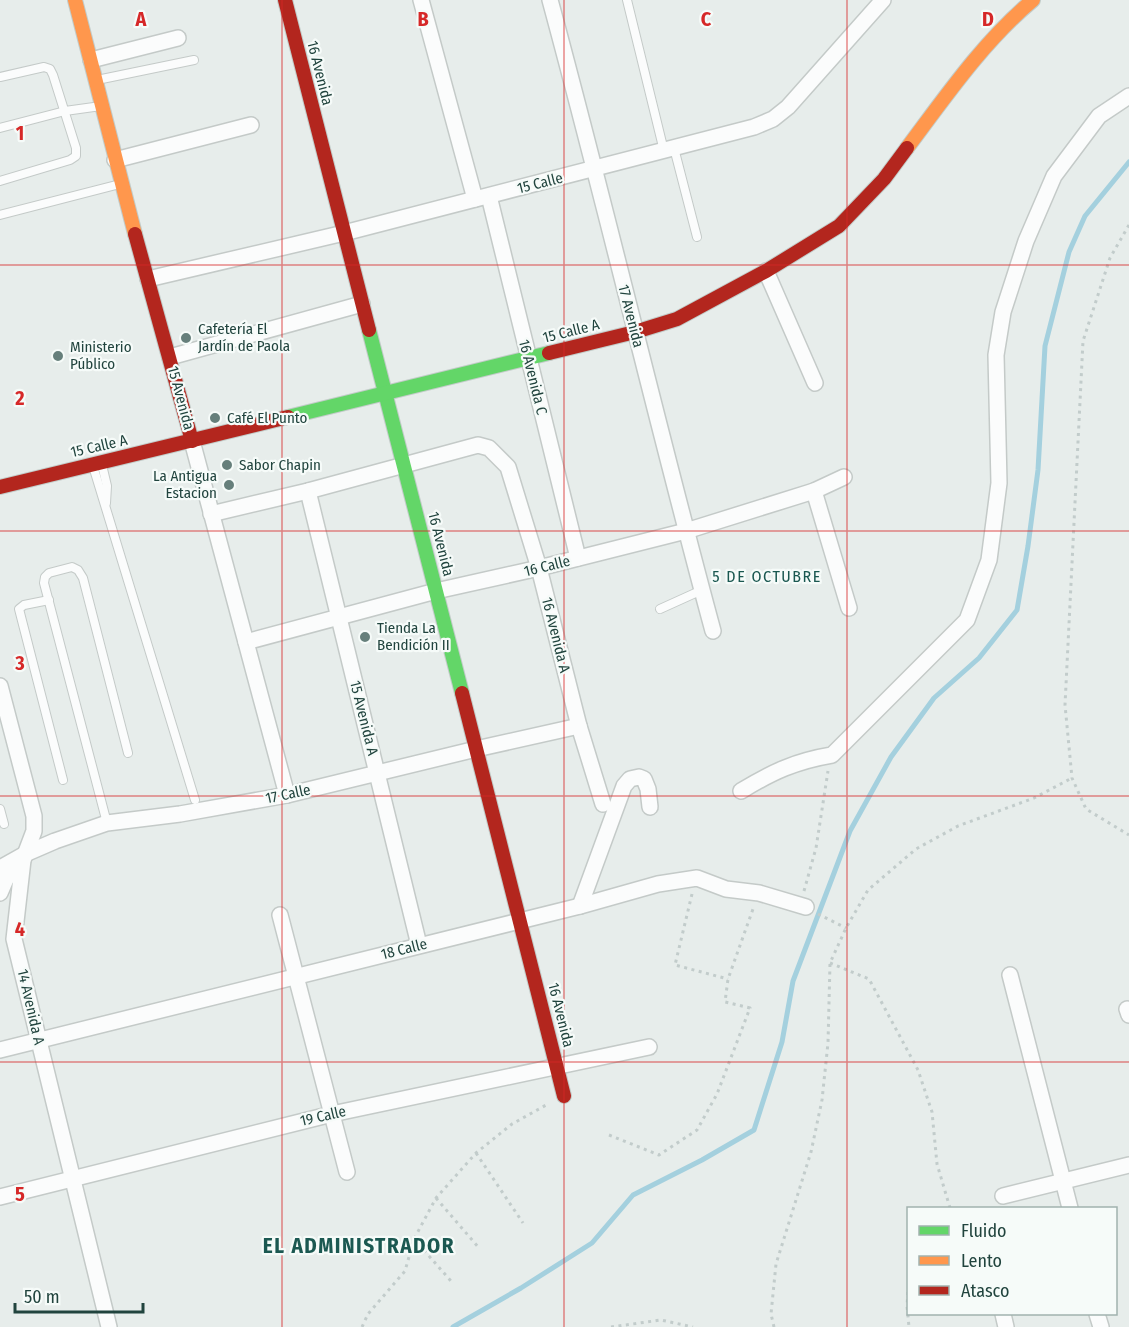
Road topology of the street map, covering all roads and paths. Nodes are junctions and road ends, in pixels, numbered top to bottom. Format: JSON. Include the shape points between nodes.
{"nodes":[{"id":1,"x":75,"y":0,"type":"edge"},
{"id":2,"x":285,"y":0,"type":"edge"},
{"id":3,"x":421,"y":0,"type":"edge"},
{"id":4,"x":550,"y":0,"type":"edge"},
{"id":5,"x":627,"y":0,"type":"edge"},
{"id":6,"x":883,"y":0,"type":"edge"},
{"id":7,"x":1033,"y":0,"type":"edge"},
{"id":8,"x":178,"y":38,"type":"dead end"},
{"id":9,"x":90,"y":60,"type":"junction"},
{"id":10,"x":194,"y":60,"type":"dead end"},
{"id":11,"x":0,"y":77,"type":"edge"},
{"id":12,"x":96,"y":80,"type":"junction"},
{"id":13,"x":1129,"y":96,"type":"edge"},
{"id":14,"x":102,"y":106,"type":"junction"},
{"id":15,"x":65,"y":111,"type":"junction"},
{"id":16,"x":251,"y":125,"type":"dead end"},
{"id":17,"x":0,"y":128,"type":"edge"},
{"id":18,"x":669,"y":149,"type":"junction"},
{"id":19,"x":115,"y":160,"type":"junction"},
{"id":20,"x":596,"y":168,"type":"junction"},
{"id":21,"x":0,"y":181,"type":"edge"},
{"id":22,"x":121,"y":184,"type":"junction"},
{"id":23,"x":482,"y":198,"type":"junction"},
{"id":24,"x":0,"y":215,"type":"edge"},
{"id":25,"x":1129,"y":225,"type":"edge"},
{"id":26,"x":344,"y":233,"type":"junction"},
{"id":27,"x":697,"y":237,"type":"dead end"},
{"id":28,"x":766,"y":271,"type":"junction"},
{"id":29,"x":148,"y":279,"type":"junction"},
{"id":30,"x":362,"y":304,"type":"junction"},
{"id":31,"x":635,"y":332,"type":"junction"},
{"id":32,"x":170,"y":357,"type":"junction"},
{"id":33,"x":529,"y":358,"type":"junction"},
{"id":34,"x":815,"y":383,"type":"dead end"},
{"id":35,"x":385,"y":394,"type":"junction"},
{"id":36,"x":192,"y":441,"type":"junction"},
{"id":37,"x":97,"y":464,"type":"junction"},
{"id":38,"x":403,"y":464,"type":"junction"},
{"id":39,"x":844,"y":477,"type":"dead end"},
{"id":40,"x":0,"y":486,"type":"edge"},
{"id":41,"x":308,"y":491,"type":"junction"},
{"id":42,"x":814,"y":491,"type":"junction"},
{"id":43,"x":211,"y":514,"type":"junction"},
{"id":44,"x":686,"y":531,"type":"junction"},
{"id":45,"x":578,"y":558,"type":"junction"},
{"id":46,"x":539,"y":568,"type":"junction"},
{"id":47,"x":702,"y":590,"type":"junction"},
{"id":48,"x":436,"y":591,"type":"junction"},
{"id":49,"x":49,"y":600,"type":"junction"},
{"id":50,"x":849,"y":608,"type":"dead end"},
{"id":51,"x":660,"y":609,"type":"dead end"},
{"id":52,"x":339,"y":617,"type":"junction"},
{"id":53,"x":713,"y":631,"type":"dead end"},
{"id":54,"x":246,"y":642,"type":"junction"},
{"id":55,"x":0,"y":686,"type":"edge"},
{"id":56,"x":579,"y":726,"type":"junction"},
{"id":57,"x":476,"y":749,"type":"junction"},
{"id":58,"x":128,"y":753,"type":"dead end"},
{"id":59,"x":832,"y":754,"type":"junction"},
{"id":60,"x":377,"y":773,"type":"junction"},
{"id":61,"x":1072,"y":778,"type":"junction"},
{"id":62,"x":63,"y":780,"type":"dead end"},
{"id":63,"x":741,"y":791,"type":"dead end"},
{"id":64,"x":286,"y":795,"type":"junction"},
{"id":65,"x":195,"y":800,"type":"dead end"},
{"id":66,"x":603,"y":804,"type":"dead end"},
{"id":67,"x":650,"y":807,"type":"dead end"},
{"id":68,"x":0,"y":808,"type":"edge"},
{"id":69,"x":107,"y":823,"type":"junction"},
{"id":70,"x":4,"y":825,"type":"dead end"},
{"id":71,"x":1129,"y":835,"type":"edge"},
{"id":72,"x":24,"y":857,"type":"junction"},
{"id":73,"x":0,"y":868,"type":"edge"},
{"id":74,"x":697,"y":878,"type":"junction"},
{"id":75,"x":0,"y":893,"type":"edge"},
{"id":76,"x":759,"y":893,"type":"junction"},
{"id":77,"x":580,"y":906,"type":"junction"},
{"id":78,"x":803,"y":907,"type":"junction"},
{"id":79,"x":280,"y":915,"type":"dead end"},
{"id":80,"x":520,"y":921,"type":"junction"},
{"id":81,"x":846,"y":928,"type":"junction"},
{"id":82,"x":419,"y":945,"type":"junction"},
{"id":83,"x":830,"y":963,"type":"junction"},
{"id":84,"x":1010,"y":975,"type":"dead end"},
{"id":85,"x":296,"y":976,"type":"junction"},
{"id":86,"x":728,"y":979,"type":"junction"},
{"id":87,"x":38,"y":1040,"type":"junction"},
{"id":88,"x":649,"y":1047,"type":"dead end"},
{"id":89,"x":0,"y":1050,"type":"edge"},
{"id":90,"x":557,"y":1066,"type":"junction"},
{"id":91,"x":564,"y":1096,"type":"joint"},
{"id":92,"x":332,"y":1114,"type":"junction"},
{"id":93,"x":609,"y":1135,"type":"dead end"},
{"id":94,"x":476,"y":1154,"type":"junction"},
{"id":95,"x":1129,"y":1165,"type":"edge"},
{"id":96,"x":347,"y":1172,"type":"dead end"},
{"id":97,"x":73,"y":1178,"type":"junction"},
{"id":98,"x":1063,"y":1181,"type":"junction"},
{"id":99,"x":1003,"y":1196,"type":"dead end"},
{"id":100,"x":0,"y":1197,"type":"edge"},
{"id":101,"x":436,"y":1198,"type":"junction"},
{"id":102,"x":949,"y":1207,"type":"edge"},
{"id":103,"x":1070,"y":1207,"type":"edge"},
{"id":104,"x":523,"y":1223,"type":"dead end"},
{"id":105,"x":414,"y":1239,"type":"junction"},
{"id":106,"x":479,"y":1248,"type":"dead end"},
{"id":107,"x":451,"y":1281,"type":"dead end"},
{"id":108,"x":109,"y":1327,"type":"edge"},
{"id":109,"x":362,"y":1327,"type":"edge"},
{"id":110,"x":611,"y":1327,"type":"edge"},
{"id":111,"x":693,"y":1327,"type":"edge"},
{"id":112,"x":774,"y":1327,"type":"edge"}],
"edges":[{"from":1,"to":9,"type":"street","name":"15 Avenida"},
{"from":2,"to":26,"type":"street","name":"16 Avenida"},
{"from":3,"to":23,"type":"street","name":"16 Avenida C"},
{"from":4,"to":20,"type":"street","name":"17 Avenida"},
{"from":5,"to":18,"type":"lane"},
{"from":6,"to":18,"type":"street","name":"15 Calle","via":[[773,119]]},
{"from":7,"to":28,"type":"street","name":"15 Calle A","via":[[1009,20],[963,73],[906,152],[860,206],[839,226]]},
{"from":8,"to":9,"type":"street"},
{"from":9,"to":12,"type":"street","name":"15 Avenida"},
{"from":10,"to":12,"type":"lane"},
{"from":11,"to":15,"type":"lane","via":[[50,69]]},
{"from":12,"to":14,"type":"street","name":"15 Avenida"},
{"from":13,"to":59,"type":"street","via":[[1099,116],[1054,176],[1026,241],[1003,312],[996,355],[999,483],[989,560],[967,620]]},
{"from":14,"to":15,"type":"lane"},
{"from":14,"to":19,"type":"street","name":"15 Avenida"},
{"from":15,"to":17,"type":"lane"},
{"from":15,"to":21,"type":"lane","via":[[76,156]]},
{"from":16,"to":19,"type":"street"},
{"from":18,"to":20,"type":"street","name":"15 Calle"},
{"from":18,"to":27,"type":"lane"},
{"from":19,"to":22,"type":"street","name":"15 Avenida"},
{"from":20,"to":23,"type":"street","name":"15 Calle"},
{"from":20,"to":31,"type":"street","name":"17 Avenida"},
{"from":22,"to":24,"type":"lane"},
{"from":22,"to":29,"type":"street","name":"15 Avenida"},
{"from":23,"to":26,"type":"street","name":"15 Calle"},
{"from":23,"to":33,"type":"street","name":"16 Avenida C"},
{"from":25,"to":61,"type":"path","via":[[1110,258],[1083,341],[1065,705]]},
{"from":26,"to":29,"type":"street","name":"15 Calle"},
{"from":26,"to":30,"type":"street","name":"16 Avenida"},
{"from":28,"to":31,"type":"street","name":"15 Calle A","via":[[677,320]]},
{"from":28,"to":34,"type":"street"},
{"from":29,"to":32,"type":"street","name":"15 Avenida"},
{"from":30,"to":32,"type":"street"},
{"from":30,"to":35,"type":"street","name":"16 Avenida"},
{"from":31,"to":33,"type":"street","name":"15 Calle A"},
{"from":31,"to":44,"type":"street","name":"17 Avenida"},
{"from":32,"to":36,"type":"street","name":"15 Avenida"},
{"from":33,"to":35,"type":"street","name":"15 Calle A"},
{"from":33,"to":45,"type":"street","name":"16 Avenida C"},
{"from":35,"to":36,"type":"street","name":"15 Calle A"},
{"from":35,"to":38,"type":"street","name":"16 Avenida"},
{"from":36,"to":37,"type":"street","name":"15 Calle A"},
{"from":36,"to":43,"type":"street","name":"15 Avenida"},
{"from":37,"to":40,"type":"street","name":"15 Calle A"},
{"from":37,"to":65,"type":"lane","via":[[105,505]]},
{"from":38,"to":41,"type":"street"},
{"from":38,"to":46,"type":"street","name":"16 Avenida A","via":[[478,445],[489,448],[507,467]]},
{"from":38,"to":48,"type":"street","name":"16 Avenida"},
{"from":39,"to":42,"type":"street","name":"16 Calle"},
{"from":41,"to":43,"type":"street"},
{"from":41,"to":52,"type":"street","name":"15 Avenida A"},
{"from":42,"to":44,"type":"street","name":"16 Calle"},
{"from":42,"to":50,"type":"street"},
{"from":43,"to":54,"type":"street","name":"15 Avenida"},
{"from":44,"to":45,"type":"street","name":"16 Calle"},
{"from":44,"to":47,"type":"street","name":"17 Avenida"},
{"from":45,"to":46,"type":"street","name":"16 Calle"},
{"from":46,"to":48,"type":"street","name":"16 Calle"},
{"from":46,"to":56,"type":"street","name":"16 Avenida A"},
{"from":47,"to":51,"type":"lane"},
{"from":47,"to":53,"type":"street","name":"17 Avenida"},
{"from":48,"to":52,"type":"street","name":"16 Calle"},
{"from":48,"to":57,"type":"street","name":"16 Avenida"},
{"from":49,"to":58,"type":"lane","via":[[45,577],[72,567],[78,570]]},
{"from":49,"to":62,"type":"lane","via":[[19,609]]},
{"from":49,"to":69,"type":"lane"},
{"from":52,"to":54,"type":"street","name":"16 Calle"},
{"from":52,"to":60,"type":"street","name":"15 Avenida A"},
{"from":54,"to":64,"type":"street","name":"15 Avenida"},
{"from":55,"to":72,"type":"street","name":"14 Avenida A","via":[[34,816],[34,831]]},
{"from":56,"to":57,"type":"street","name":"17 Calle"},
{"from":56,"to":66,"type":"street","name":"16 Avenida A"},
{"from":57,"to":60,"type":"street","name":"17 Calle"},
{"from":57,"to":80,"type":"street","name":"16 Avenida"},
{"from":59,"to":63,"type":"street","via":[[804,759],[771,772]]},
{"from":59,"to":78,"type":"path"},
{"from":60,"to":64,"type":"street","name":"17 Calle"},
{"from":60,"to":82,"type":"street","name":"15 Avenida A"},
{"from":61,"to":71,"type":"path","via":[[1086,809]]},
{"from":61,"to":81,"type":"path","via":[[1034,798],[958,826],[916,849],[868,890]]},
{"from":64,"to":69,"type":"street","name":"17 Calle"},
{"from":67,"to":77,"type":"street","via":[[644,779],[630,779],[624,786]]},
{"from":68,"to":70,"type":"lane"},
{"from":69,"to":72,"type":"street","name":"17 Calle","via":[[55,841]]},
{"from":72,"to":73,"type":"street","name":"17 Calle"},
{"from":72,"to":75,"type":"street"},
{"from":72,"to":87,"type":"street","name":"14 Avenida A","via":[[14,939]]},
{"from":74,"to":76,"type":"street","name":"18 Calle","via":[[726,889]]},
{"from":74,"to":77,"type":"street","name":"18 Calle","via":[[658,884]]},
{"from":74,"to":86,"type":"path","via":[[675,965]]},
{"from":76,"to":78,"type":"street","name":"18 Calle"},
{"from":76,"to":86,"type":"path"},
{"from":77,"to":80,"type":"street","name":"18 Calle"},
{"from":78,"to":81,"type":"path"},
{"from":79,"to":85,"type":"street"},
{"from":80,"to":82,"type":"street","name":"18 Calle"},
{"from":80,"to":90,"type":"street","name":"16 Avenida"},
{"from":81,"to":83,"type":"path"},
{"from":82,"to":85,"type":"street","name":"18 Calle"},
{"from":83,"to":102,"type":"path","via":[[869,979],[918,1070],[932,1112],[937,1164]]},
{"from":83,"to":112,"type":"path","via":[[822,1100],[811,1152],[776,1264],[771,1314]]},
{"from":84,"to":98,"type":"street"},
{"from":85,"to":87,"type":"street","name":"18 Calle"},
{"from":85,"to":92,"type":"street"},
{"from":86,"to":93,"type":"path","via":[[725,1002],[750,1008],[717,1094],[696,1130],[659,1155]]},
{"from":87,"to":89,"type":"street","name":"18 Calle"},
{"from":87,"to":97,"type":"street","name":"14 Avenida A"},
{"from":88,"to":90,"type":"street","name":"19 Calle"},
{"from":90,"to":91,"type":"street","name":"16 Avenida"},
{"from":90,"to":92,"type":"street","name":"19 Calle"},
{"from":91,"to":94,"type":"path","via":[[512,1124]]},
{"from":92,"to":96,"type":"street"},
{"from":92,"to":97,"type":"street","name":"19 Calle"},
{"from":94,"to":101,"type":"path"},
{"from":94,"to":104,"type":"path"},
{"from":95,"to":98,"type":"street"},
{"from":97,"to":100,"type":"street","name":"19 Calle"},
{"from":97,"to":108,"type":"street","name":"14 Avenida A"},
{"from":98,"to":99,"type":"street"},
{"from":98,"to":103,"type":"street"},
{"from":101,"to":105,"type":"path"},
{"from":101,"to":106,"type":"path"},
{"from":105,"to":107,"type":"path"},
{"from":105,"to":109,"type":"path","via":[[405,1271],[368,1314]]},
{"from":110,"to":111,"type":"path","via":[[661,1320]]}]}
